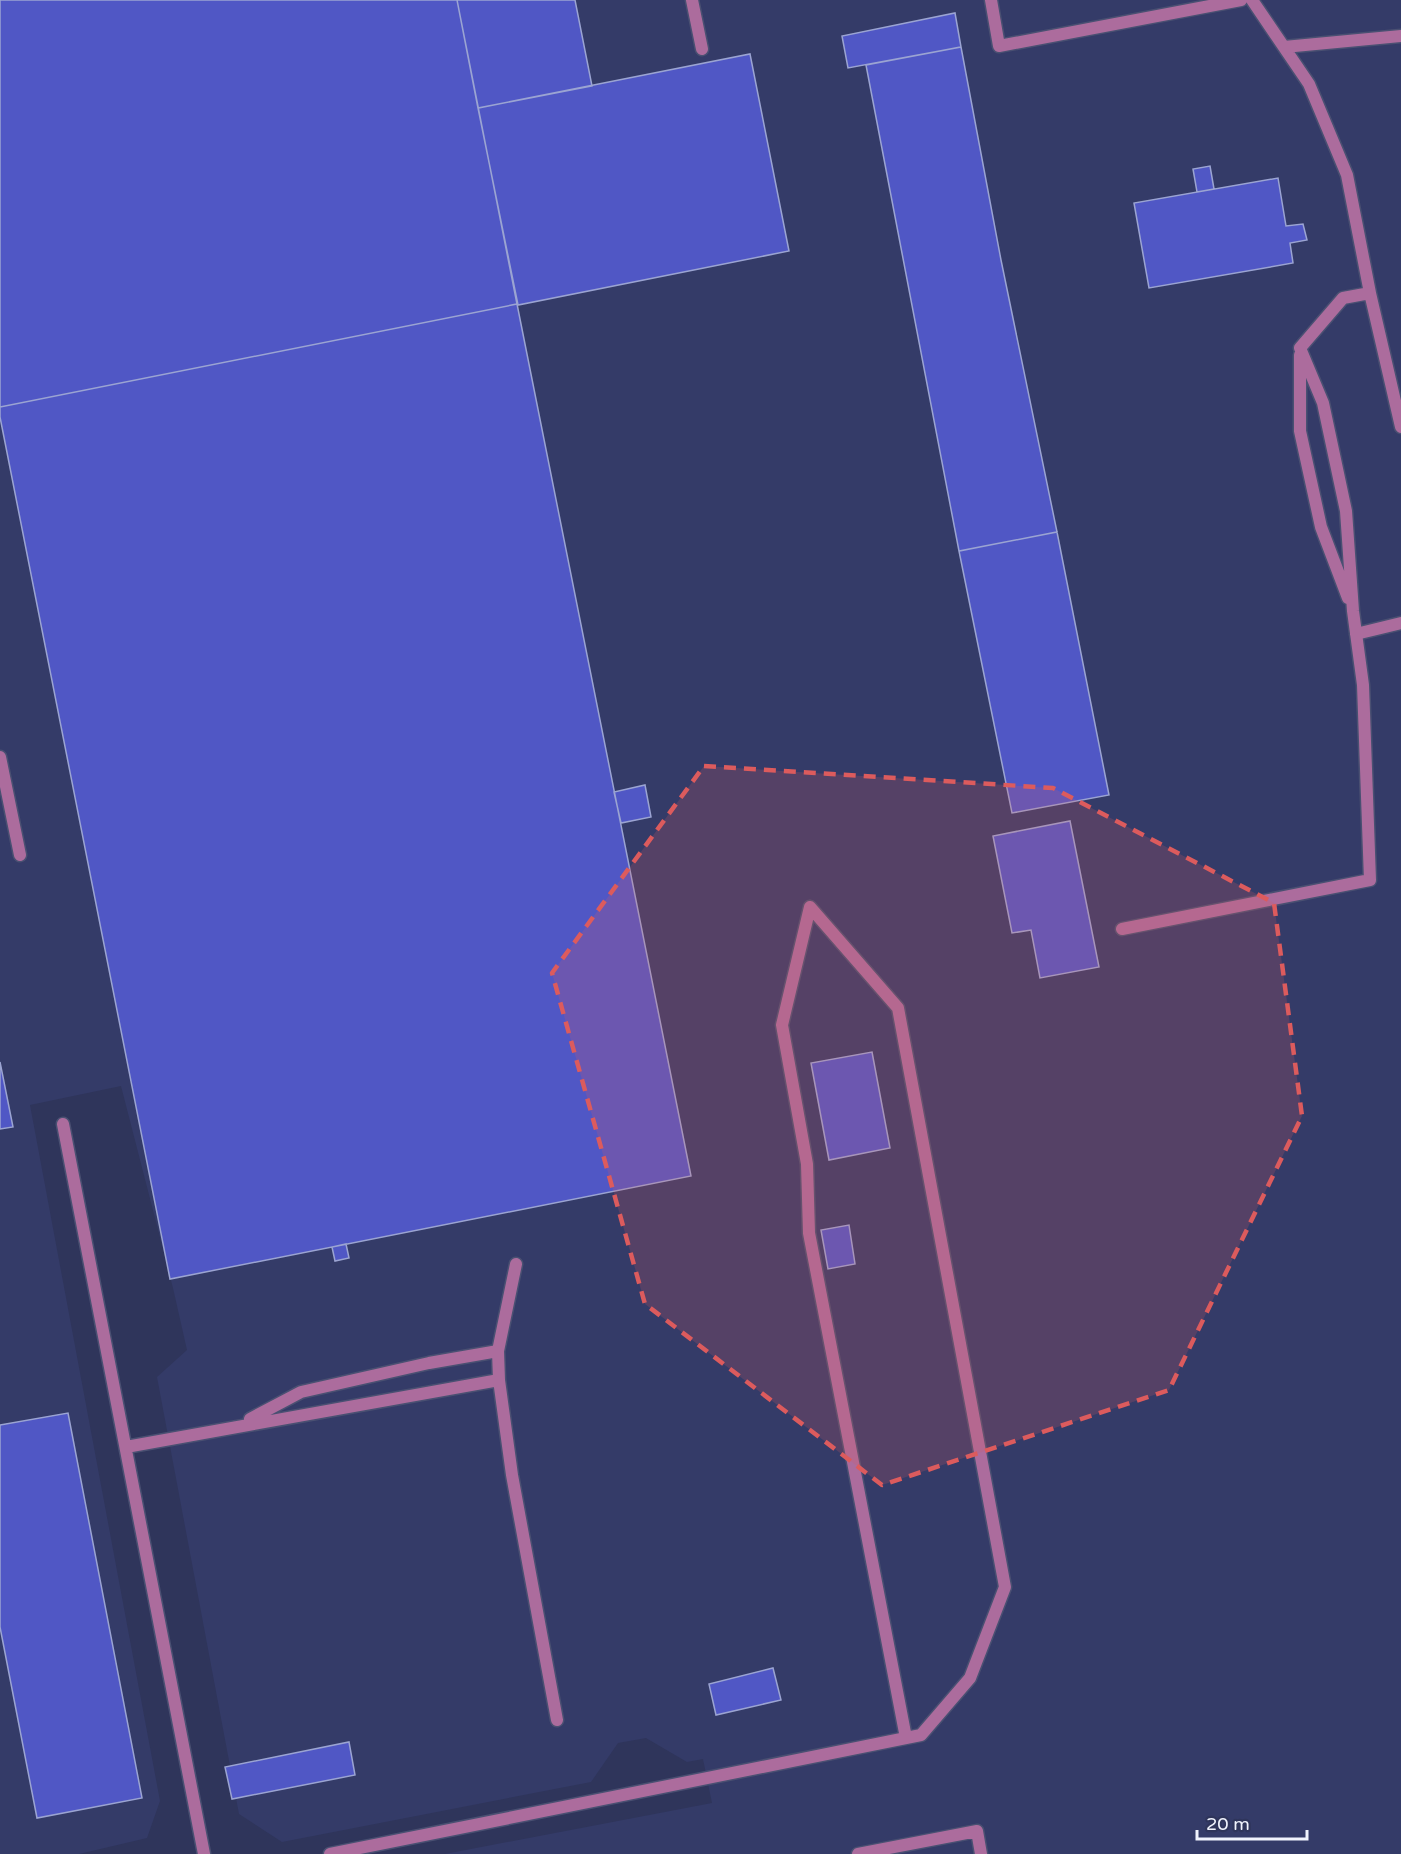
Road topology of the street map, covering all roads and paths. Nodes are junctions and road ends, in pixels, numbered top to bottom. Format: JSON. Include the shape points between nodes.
{"nodes":[{"id":1,"x":693,"y":0,"type":"edge"},
{"id":2,"x":991,"y":0,"type":"edge"},
{"id":3,"x":1241,"y":0,"type":"edge"},
{"id":4,"x":1252,"y":0,"type":"edge"},
{"id":5,"x":1401,"y":36,"type":"edge"},
{"id":6,"x":1284,"y":47,"type":"junction"},
{"id":7,"x":702,"y":49,"type":"dead end"},
{"id":8,"x":1370,"y":293,"type":"junction"},
{"id":9,"x":1300,"y":348,"type":"junction"},
{"id":10,"x":1401,"y":427,"type":"edge"},
{"id":11,"x":1353,"y":611,"type":"junction"},
{"id":12,"x":1401,"y":623,"type":"edge"},
{"id":13,"x":1356,"y":634,"type":"junction"},
{"id":14,"x":0,"y":757,"type":"edge"},
{"id":15,"x":20,"y":855,"type":"dead end"},
{"id":16,"x":1122,"y":929,"type":"dead end"},
{"id":17,"x":63,"y":1124,"type":"dead end"},
{"id":18,"x":516,"y":1264,"type":"dead end"},
{"id":19,"x":498,"y":1351,"type":"junction"},
{"id":20,"x":500,"y":1380,"type":"junction"},
{"id":21,"x":239,"y":1425,"type":"junction"},
{"id":22,"x":126,"y":1446,"type":"junction"},
{"id":23,"x":556,"y":1720,"type":"dead end"},
{"id":24,"x":906,"y":1738,"type":"junction"},
{"id":25,"x":204,"y":1854,"type":"edge"},
{"id":26,"x":330,"y":1854,"type":"edge"},
{"id":27,"x":858,"y":1854,"type":"edge"},
{"id":28,"x":981,"y":1854,"type":"edge"}],
"edges":[{"from":1,"to":7,"type":"lane"},
{"from":2,"to":3,"type":"lane","via":[[999,46]]},
{"from":4,"to":6,"type":"lane"},
{"from":5,"to":6,"type":"lane"},
{"from":6,"to":8,"type":"lane","via":[[1309,84],[1347,175]]},
{"from":8,"to":9,"type":"lane","via":[[1343,298]]},
{"from":8,"to":10,"type":"lane"},
{"from":9,"to":11,"type":"lane","via":[[1323,403],[1346,511]]},
{"from":9,"to":11,"type":"lane","via":[[1300,431],[1321,527]]},
{"from":11,"to":13,"type":"lane"},
{"from":12,"to":13,"type":"lane"},
{"from":13,"to":16,"type":"lane","via":[[1363,685],[1370,880]]},
{"from":14,"to":15,"type":"lane"},
{"from":17,"to":22,"type":"lane"},
{"from":18,"to":19,"type":"lane"},
{"from":19,"to":20,"type":"lane"},
{"from":19,"to":21,"type":"lane","via":[[301,1392]]},
{"from":20,"to":21,"type":"lane"},
{"from":20,"to":23,"type":"lane","via":[[512,1475]]},
{"from":21,"to":22,"type":"lane"},
{"from":22,"to":25,"type":"lane"},
{"from":24,"to":24,"type":"lane","via":[[921,1735],[970,1678],[1005,1587],[898,1008],[810,907],[782,1025],[807,1164],[809,1233]]},
{"from":24,"to":26,"type":"lane"},
{"from":27,"to":28,"type":"lane","via":[[977,1831]]}]}
